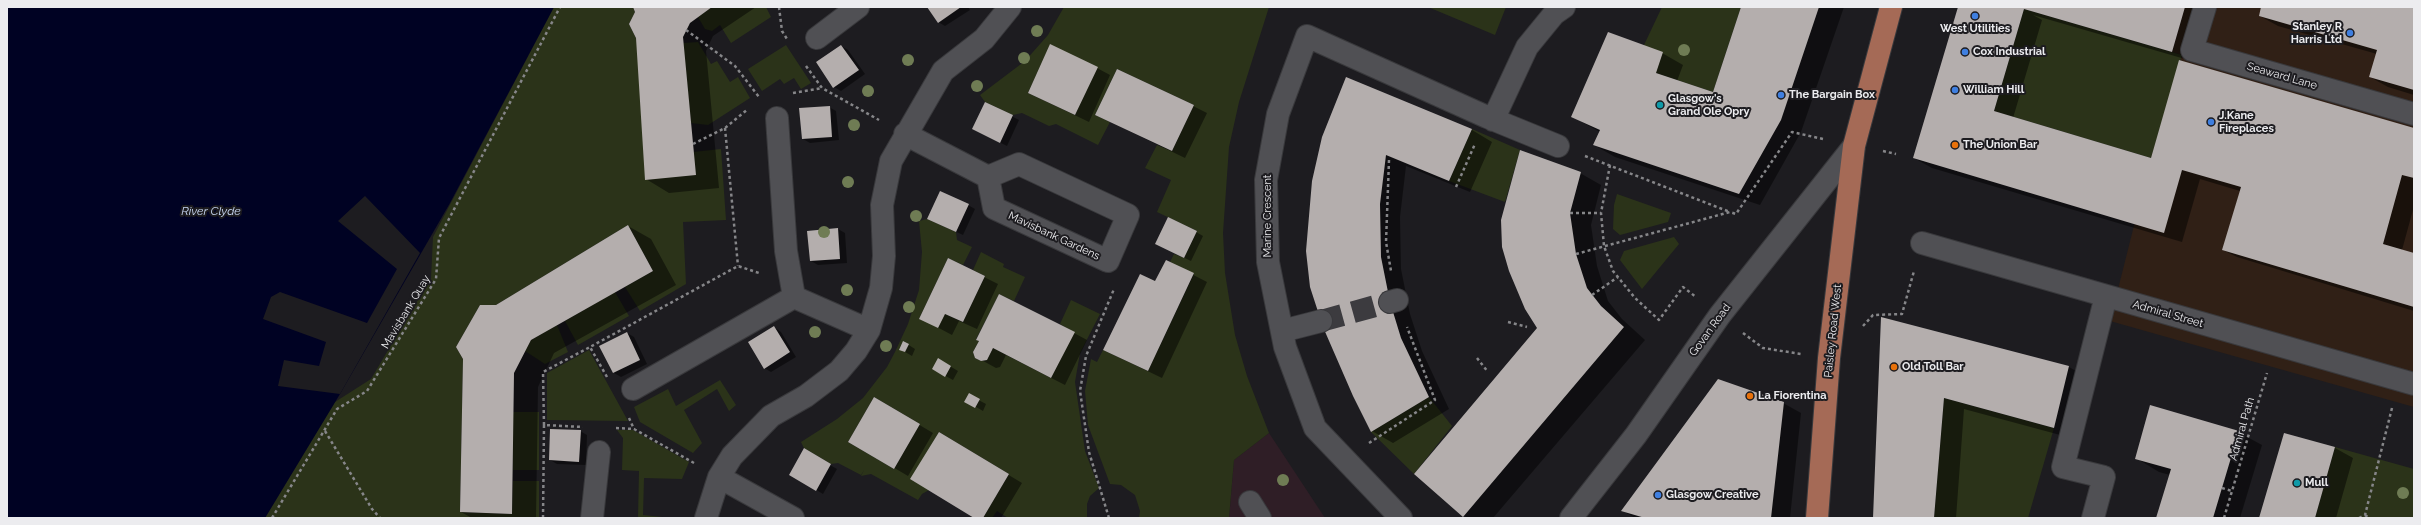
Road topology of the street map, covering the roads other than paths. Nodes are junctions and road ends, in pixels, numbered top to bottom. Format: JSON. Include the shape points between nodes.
{"nodes":[{"id":1,"x":858,"y":7,"type":"edge"},
{"id":2,"x":1010,"y":7,"type":"edge"},
{"id":3,"x":1564,"y":7,"type":"edge"},
{"id":4,"x":1891,"y":7,"type":"edge"},
{"id":5,"x":2205,"y":7,"type":"edge"},
{"id":6,"x":817,"y":38,"type":"dead end"},
{"id":7,"x":2414,"y":114,"type":"edge"},
{"id":8,"x":777,"y":118,"type":"road end"},
{"id":9,"x":1490,"y":118,"type":"junction"},
{"id":10,"x":905,"y":134,"type":"junction"},
{"id":11,"x":1558,"y":146,"type":"dead end"},
{"id":12,"x":1854,"y":146,"type":"junction"},
{"id":13,"x":988,"y":177,"type":"junction"},
{"id":14,"x":1922,"y":243,"type":"road end"},
{"id":15,"x":792,"y":290,"type":"junction"},
{"id":16,"x":2106,"y":296,"type":"junction"},
{"id":17,"x":1321,"y":321,"type":"tunnel mouth"},
{"id":18,"x":869,"y":330,"type":"junction"},
{"id":19,"x":1282,"y":331,"type":"junction"},
{"id":20,"x":2406,"y":382,"type":"edge"},
{"id":21,"x":633,"y":389,"type":"dead end"},
{"id":22,"x":599,"y":452,"type":"dead end"},
{"id":23,"x":719,"y":477,"type":"junction"},
{"id":24,"x":592,"y":518,"type":"edge"},
{"id":25,"x":706,"y":518,"type":"edge"},
{"id":26,"x":793,"y":518,"type":"edge"},
{"id":27,"x":1401,"y":518,"type":"edge"},
{"id":28,"x":1571,"y":518,"type":"edge"},
{"id":29,"x":1817,"y":518,"type":"edge"},
{"id":30,"x":2094,"y":518,"type":"edge"}],
"edges":[{"from":1,"to":6,"type":"street"},
{"from":2,"to":10,"type":"street","via":[[984,39],[943,71]]},
{"from":3,"to":9,"type":"street","via":[[1554,14],[1527,47]]},
{"from":4,"to":12,"type":"main road","name":"Paisley Road West"},
{"from":5,"to":7,"type":"street","name":"Seaward Lane","via":[[2192,50]]},
{"from":8,"to":15,"type":"street","via":[[786,251]]},
{"from":9,"to":11,"type":"street","name":"Marine Crescent"},
{"from":9,"to":19,"type":"street","name":"Marine Crescent","via":[[1307,36],[1278,114],[1266,180],[1268,262]]},
{"from":10,"to":13,"type":"street"},
{"from":10,"to":18,"type":"street","via":[[891,161],[885,183],[882,205],[884,256],[881,288]]},
{"from":12,"to":28,"type":"street","name":"Govan Road","via":[[1720,315],[1636,435]]},
{"from":12,"to":29,"type":"main road","name":"Paisley Road West","via":[[1829,358]]},
{"from":13,"to":13,"type":"street","name":"Mavisbank Gardens","via":[[1018,164],[1128,215],[1108,261],[994,208]]},
{"from":14,"to":16,"type":"street","name":"Admiral Street"},
{"from":15,"to":18,"type":"street"},
{"from":15,"to":21,"type":"street"},
{"from":16,"to":20,"type":"street","name":"Admiral Street"},
{"from":16,"to":30,"type":"street","via":[[2063,467],[2104,477]]},
{"from":17,"to":19,"type":"street"},
{"from":18,"to":23,"type":"street","via":[[839,371],[806,396],[771,416],[732,456]]},
{"from":19,"to":27,"type":"street","name":"Marine Crescent","via":[[1285,347],[1315,428]]},
{"from":22,"to":24,"type":"street"},
{"from":23,"to":25,"type":"street"},
{"from":23,"to":26,"type":"street"}]}
